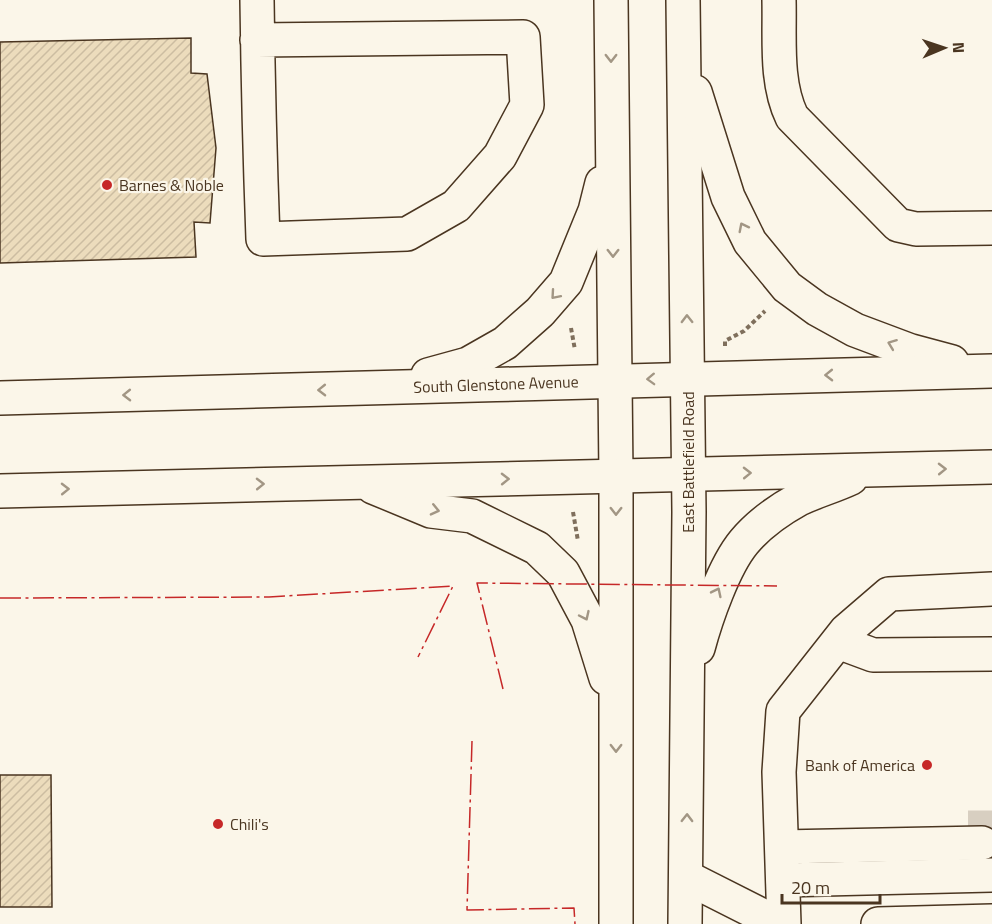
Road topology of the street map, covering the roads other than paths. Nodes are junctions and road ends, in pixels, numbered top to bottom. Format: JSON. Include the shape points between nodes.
{"nodes":[{"id":1,"x":257,"y":0,"type":"edge"},
{"id":2,"x":611,"y":0,"type":"edge"},
{"id":3,"x":682,"y":0,"type":"edge"},
{"id":4,"x":779,"y":0,"type":"edge"},
{"id":5,"x":258,"y":40,"type":"junction"},
{"id":6,"x":683,"y":48,"type":"junction"},
{"id":7,"x":612,"y":143,"type":"junction"},
{"id":8,"x":992,"y":228,"type":"edge"},
{"id":9,"x":990,"y":371,"type":"edge"},
{"id":10,"x":688,"y":378,"type":"junction"},
{"id":11,"x":614,"y":380,"type":"junction"},
{"id":12,"x":380,"y":389,"type":"junction"},
{"id":13,"x":0,"y":398,"type":"edge"},
{"id":14,"x":992,"y":467,"type":"edge"},
{"id":15,"x":870,"y":470,"type":"junction"},
{"id":16,"x":688,"y":474,"type":"junction"},
{"id":17,"x":616,"y":477,"type":"junction"},
{"id":18,"x":360,"y":482,"type":"junction"},
{"id":19,"x":0,"y":491,"type":"edge"},
{"id":20,"x":992,"y":589,"type":"edge"},
{"id":21,"x":838,"y":642,"type":"junction"},
{"id":22,"x":992,"y":654,"type":"edge"},
{"id":23,"x":688,"y":688,"type":"junction"},
{"id":24,"x":616,"y":709,"type":"junction"},
{"id":25,"x":983,"y":851,"type":"edge"},
{"id":26,"x":686,"y":877,"type":"junction"},
{"id":27,"x":782,"y":880,"type":"edge"},
{"id":28,"x":992,"y":891,"type":"edge"},
{"id":29,"x":992,"y":921,"type":"edge"},
{"id":30,"x":616,"y":924,"type":"edge"},
{"id":31,"x":685,"y":924,"type":"edge"},
{"id":32,"x":879,"y":924,"type":"edge"}],
"edges":[{"from":1,"to":5,"type":"main road"},
{"from":2,"to":7,"type":"main road","one_way":true},
{"from":3,"to":6,"type":"main road","name":"East Battlefield Road"},
{"from":4,"to":8,"type":"main road","via":[[781,84],[792,117],[898,225],[916,229]]},
{"from":5,"to":5,"type":"main road","via":[[263,239],[408,234],[456,206],[500,156],[527,105],[523,37]]},
{"from":9,"to":6,"type":"main road","one_way":true,"via":[[911,351],[855,330],[787,287],[750,242],[728,197]]},
{"from":10,"to":6,"type":"main road","name":"East Battlefield Road","one_way":true},
{"from":7,"to":11,"type":"main road","one_way":true},
{"from":7,"to":12,"type":"main road","one_way":true,"via":[[583,244],[566,282],[540,312],[505,343],[468,364]]},
{"from":9,"to":10,"type":"main road","name":"South Glenstone Avenue","one_way":true},
{"from":10,"to":11,"type":"main road","name":"South Glenstone Avenue","one_way":true},
{"from":10,"to":16,"type":"main road","name":"East Battlefield Road"},
{"from":11,"to":12,"type":"main road","name":"South Glenstone Avenue"},
{"from":11,"to":17,"type":"main road"},
{"from":12,"to":13,"type":"main road","name":"South Glenstone Avenue","one_way":true},
{"from":15,"to":14,"type":"main road","one_way":true},
{"from":16,"to":15,"type":"main road","one_way":true},
{"from":23,"to":15,"type":"main road","one_way":true,"via":[[713,600],[744,542],[771,516]]},
{"from":16,"to":17,"type":"main road"},
{"from":16,"to":23,"type":"main road","name":"East Battlefield Road"},
{"from":18,"to":17,"type":"main road","one_way":true},
{"from":17,"to":24,"type":"main road","one_way":true},
{"from":19,"to":18,"type":"main road","one_way":true},
{"from":18,"to":24,"type":"main road","one_way":true,"via":[[431,511],[472,516],[537,548],[563,573],[588,620]]},
{"from":20,"to":21,"type":"main road","via":[[889,594]]},
{"from":21,"to":22,"type":"main road","via":[[873,655]]},
{"from":21,"to":27,"type":"main road","via":[[783,711],[779,772]]},
{"from":26,"to":23,"type":"main road","name":"East Battlefield Road","one_way":true},
{"from":24,"to":30,"type":"main road","one_way":true},
{"from":25,"to":27,"type":"main road"},
{"from":25,"to":27,"type":"main road"},
{"from":26,"to":27,"type":"main road"},
{"from":26,"to":31,"type":"main road","name":"East Battlefield Road"},
{"from":27,"to":28,"type":"main road"},
{"from":29,"to":32,"type":"main road"}]}
